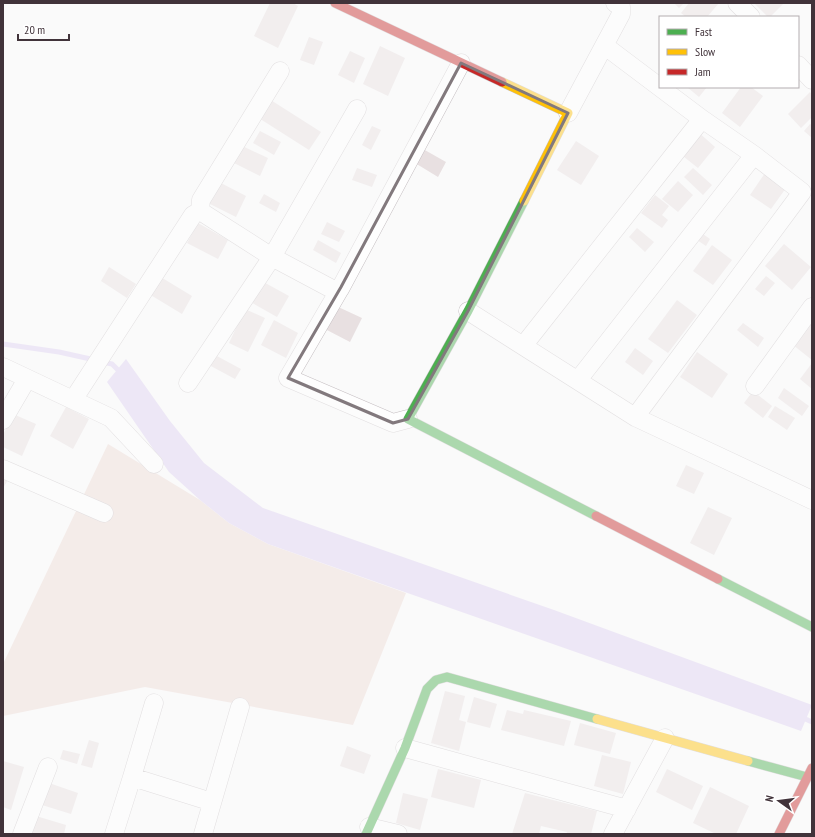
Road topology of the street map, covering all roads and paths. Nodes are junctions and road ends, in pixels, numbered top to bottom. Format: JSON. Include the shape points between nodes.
{"nodes":[{"id":1,"x":335,"y":3,"type":"edge"},
{"id":2,"x":615,"y":3,"type":"edge"},
{"id":3,"x":737,"y":3,"type":"edge"},
{"id":4,"x":750,"y":16,"type":"edge"},
{"id":5,"x":605,"y":46,"type":"junction"},
{"id":6,"x":461,"y":63,"type":"junction"},
{"id":7,"x":799,"y":67,"type":"edge"},
{"id":8,"x":280,"y":71,"type":"dead end"},
{"id":9,"x":812,"y":80,"type":"edge"},
{"id":10,"x":659,"y":87,"type":"edge"},
{"id":11,"x":661,"y":88,"type":"edge"},
{"id":12,"x":357,"y":109,"type":"dead end"},
{"id":13,"x":568,"y":113,"type":"junction"},
{"id":14,"x":702,"y":119,"type":"junction"},
{"id":15,"x":754,"y":155,"type":"junction"},
{"id":16,"x":200,"y":211,"type":"junction"},
{"id":17,"x":272,"y":256,"type":"junction"},
{"id":18,"x":341,"y":288,"type":"junction"},
{"id":19,"x":812,"y":307,"type":"edge"},
{"id":20,"x":468,"y":311,"type":"junction"},
{"id":21,"x":523,"y":346,"type":"junction"},
{"id":22,"x":3,"y":367,"type":"edge"},
{"id":23,"x":27,"y":379,"type":"junction"},
{"id":24,"x":578,"y":380,"type":"junction"},
{"id":25,"x":188,"y":383,"type":"dead end"},
{"id":26,"x":755,"y":386,"type":"dead end"},
{"id":27,"x":73,"y":400,"type":"junction"},
{"id":28,"x":635,"y":418,"type":"junction"},
{"id":29,"x":408,"y":419,"type":"junction"},
{"id":30,"x":3,"y":420,"type":"edge"},
{"id":31,"x":154,"y":464,"type":"dead end"},
{"id":32,"x":3,"y":469,"type":"edge"},
{"id":33,"x":812,"y":500,"type":"edge"},
{"id":34,"x":104,"y":513,"type":"dead end"},
{"id":35,"x":812,"y":627,"type":"edge"},
{"id":36,"x":154,"y":703,"type":"dead end"},
{"id":37,"x":240,"y":707,"type":"dead end"},
{"id":38,"x":665,"y":738,"type":"junction"},
{"id":39,"x":405,"y":748,"type":"junction"},
{"id":40,"x":48,"y":767,"type":"dead end"},
{"id":41,"x":812,"y":768,"type":"edge"},
{"id":42,"x":132,"y":777,"type":"junction"},
{"id":43,"x":807,"y":777,"type":"junction"},
{"id":44,"x":212,"y":802,"type":"junction"},
{"id":45,"x":626,"y":810,"type":"junction"},
{"id":46,"x":368,"y":830,"type":"edge"},
{"id":47,"x":22,"y":834,"type":"edge"},
{"id":48,"x":114,"y":834,"type":"edge"},
{"id":49,"x":204,"y":834,"type":"edge"},
{"id":50,"x":398,"y":834,"type":"edge"},
{"id":51,"x":613,"y":834,"type":"edge"},
{"id":52,"x":779,"y":834,"type":"edge"}],
"edges":[{"from":1,"to":6,"type":"street"},
{"from":2,"to":5,"type":"street","via":[[621,7],[622,14]]},
{"from":3,"to":4,"type":"street"},
{"from":5,"to":10,"type":"street"},
{"from":5,"to":13,"type":"street"},
{"from":6,"to":13,"type":"street"},
{"from":6,"to":18,"type":"street"},
{"from":7,"to":9,"type":"street"},
{"from":8,"to":16,"type":"street","via":[[201,200]]},
{"from":11,"to":14,"type":"street"},
{"from":12,"to":17,"type":"street"},
{"from":13,"to":20,"type":"street"},
{"from":14,"to":15,"type":"street"},
{"from":14,"to":21,"type":"street"},
{"from":15,"to":24,"type":"street"},
{"from":15,"to":28,"type":"street","via":[[802,192]]},
{"from":16,"to":17,"type":"street"},
{"from":16,"to":27,"type":"street","via":[[193,215]]},
{"from":17,"to":18,"type":"street","via":[[332,289]]},
{"from":17,"to":25,"type":"street"},
{"from":18,"to":29,"type":"street","via":[[288,378],[393,423]]},
{"from":19,"to":26,"type":"street"},
{"from":20,"to":21,"type":"street"},
{"from":20,"to":29,"type":"street"},
{"from":21,"to":24,"type":"street"},
{"from":22,"to":23,"type":"street"},
{"from":23,"to":27,"type":"street"},
{"from":23,"to":30,"type":"street"},
{"from":24,"to":28,"type":"street"},
{"from":27,"to":31,"type":"street","via":[[112,418]]},
{"from":28,"to":33,"type":"street"},
{"from":29,"to":35,"type":"street"},
{"from":32,"to":34,"type":"street"},
{"from":36,"to":42,"type":"street"},
{"from":37,"to":44,"type":"street"},
{"from":38,"to":39,"type":"street","via":[[447,677],[436,680],[427,689]]},
{"from":38,"to":43,"type":"street"},
{"from":38,"to":45,"type":"street"},
{"from":39,"to":45,"type":"street"},
{"from":39,"to":46,"type":"street"},
{"from":40,"to":47,"type":"street"},
{"from":41,"to":43,"type":"street"},
{"from":42,"to":44,"type":"street"},
{"from":42,"to":48,"type":"street"},
{"from":43,"to":52,"type":"street"},
{"from":44,"to":49,"type":"street"},
{"from":45,"to":51,"type":"street"},
{"from":46,"to":50,"type":"street"}]}
